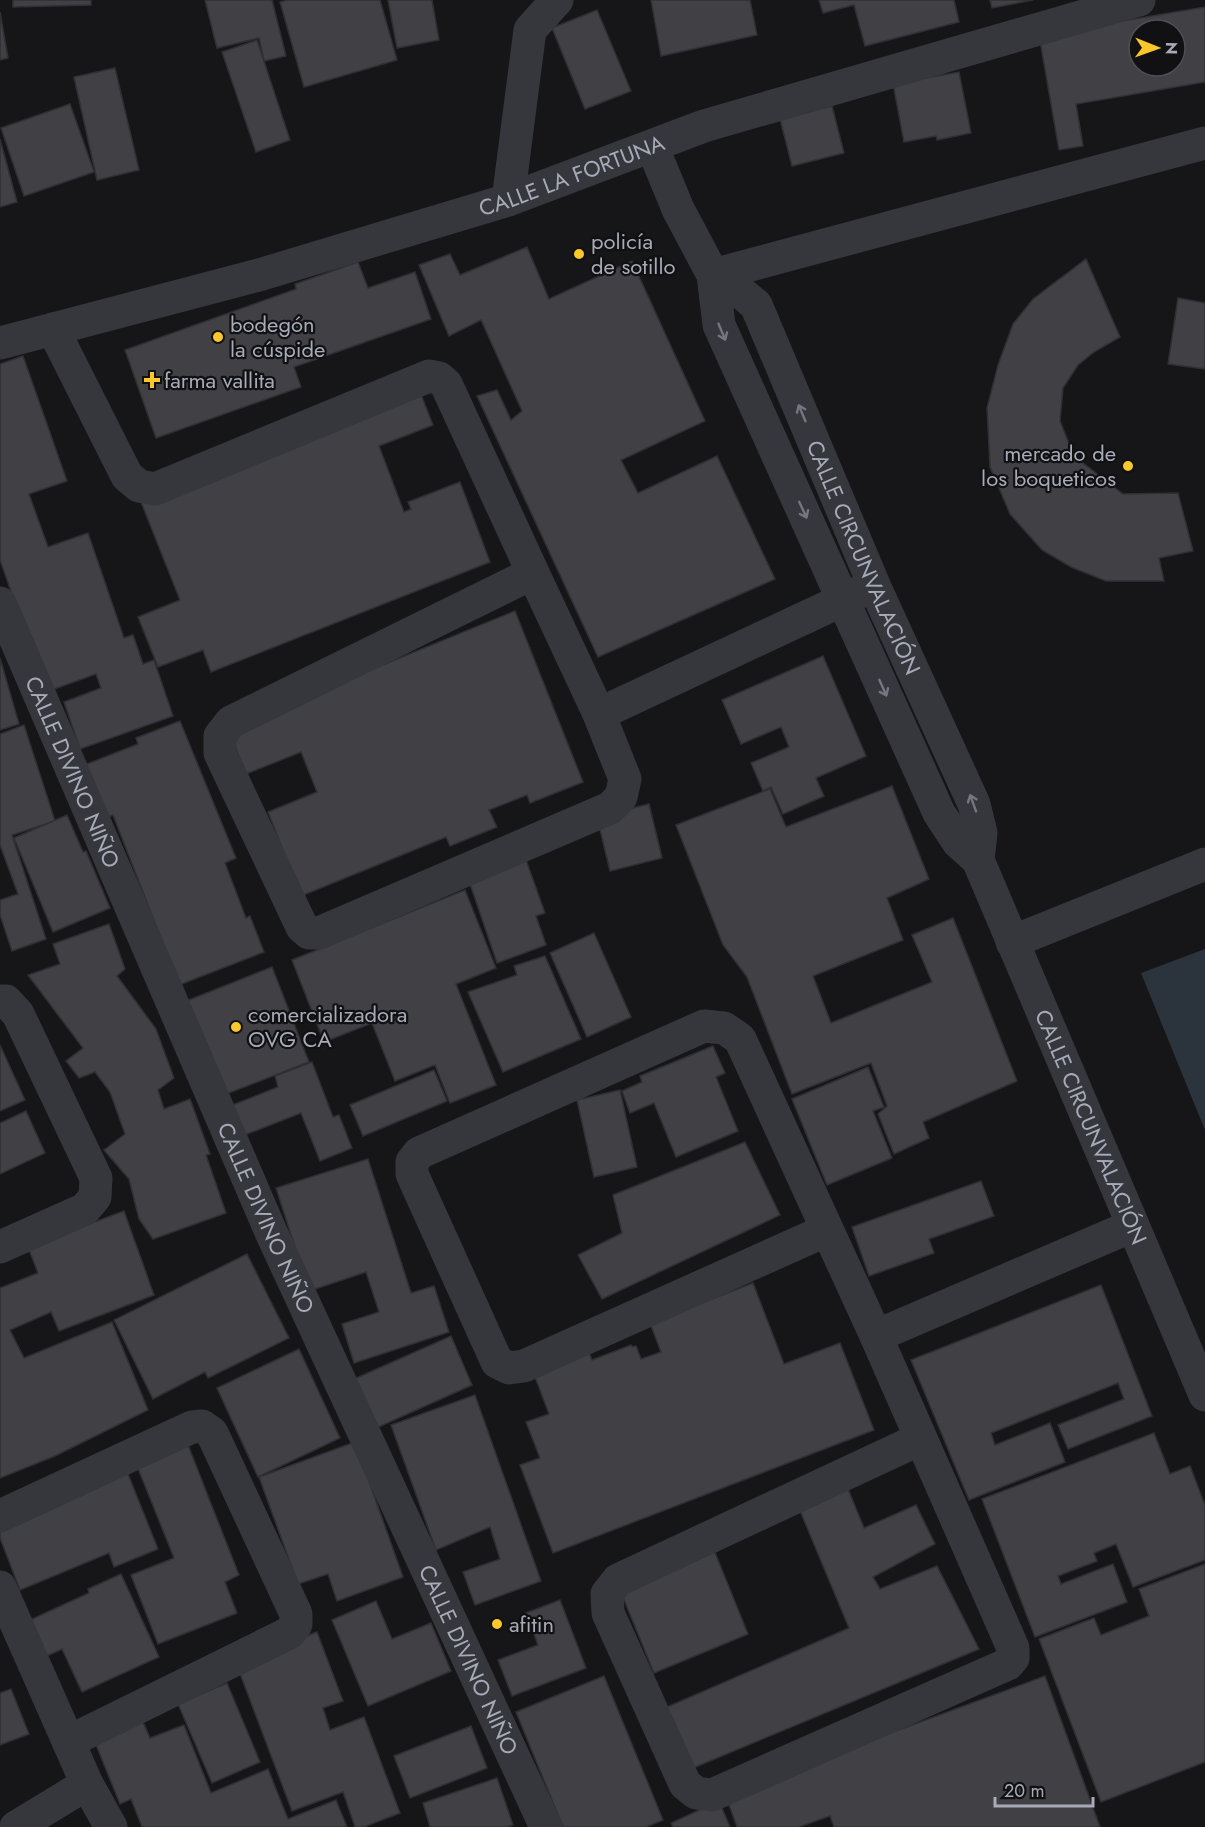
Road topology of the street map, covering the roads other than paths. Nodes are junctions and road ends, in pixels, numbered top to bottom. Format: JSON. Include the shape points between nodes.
{"nodes":[{"id":1,"x":557,"y":0,"type":"edge"},
{"id":2,"x":1139,"y":0,"type":"edge"},
{"id":3,"x":1205,"y":143,"type":"edge"},
{"id":4,"x":652,"y":146,"type":"junction"},
{"id":5,"x":508,"y":200,"type":"junction"},
{"id":6,"x":713,"y":275,"type":"junction"},
{"id":7,"x":53,"y":329,"type":"junction"},
{"id":8,"x":0,"y":342,"type":"edge"},
{"id":9,"x":533,"y":573,"type":"junction"},
{"id":10,"x":874,"y":585,"type":"junction"},
{"id":11,"x":844,"y":600,"type":"junction"},
{"id":12,"x":0,"y":603,"type":"edge"},
{"id":13,"x":599,"y":714,"type":"junction"},
{"id":14,"x":978,"y":860,"type":"junction"},
{"id":15,"x":1205,"y":864,"type":"edge"},
{"id":16,"x":1012,"y":942,"type":"junction"},
{"id":17,"x":0,"y":1001,"type":"edge"},
{"id":18,"x":1132,"y":1226,"type":"junction"},
{"id":19,"x":827,"y":1230,"type":"junction"},
{"id":20,"x":0,"y":1247,"type":"edge"},
{"id":21,"x":876,"y":1336,"type":"junction"},
{"id":22,"x":1205,"y":1395,"type":"edge"},
{"id":23,"x":920,"y":1439,"type":"junction"},
{"id":24,"x":0,"y":1516,"type":"edge"},
{"id":25,"x":0,"y":1587,"type":"edge"},
{"id":26,"x":70,"y":1741,"type":"junction"},
{"id":27,"x":87,"y":1784,"type":"junction"},
{"id":28,"x":16,"y":1827,"type":"edge"},
{"id":29,"x":111,"y":1827,"type":"edge"},
{"id":30,"x":546,"y":1827,"type":"edge"}],
"edges":[{"from":1,"to":5,"type":"street","via":[[530,30]]},
{"from":2,"to":4,"type":"street","name":"CALLE LA FORTUNA","via":[[704,126]]},
{"from":3,"to":6,"type":"street"},
{"from":4,"to":5,"type":"street","name":"CALLE LA FORTUNA"},
{"from":4,"to":6,"type":"street","name":"CALLE CIRCUNVALACIÓN"},
{"from":5,"to":7,"type":"street","name":"CALLE LA FORTUNA","via":[[259,275]]},
{"from":10,"to":6,"type":"street","name":"CALLE CIRCUNVALACIÓN","one_way":true,"via":[[756,305]]},
{"from":6,"to":11,"type":"street","name":"CALLE CIRCUNVALACIÓN","one_way":true,"via":[[719,325]]},
{"from":7,"to":8,"type":"street","name":"CALLE LA FORTUNA"},
{"from":7,"to":9,"type":"street","via":[[127,476],[139,486],[155,489],[429,376],[439,378],[446,384]]},
{"from":9,"to":13,"type":"street"},
{"from":9,"to":13,"type":"street","via":[[231,722],[220,736],[220,753],[302,927],[309,933],[320,933],[610,808],[621,796],[625,779]]},
{"from":10,"to":11,"type":"street"},
{"from":14,"to":10,"type":"street","name":"CALLE CIRCUNVALACIÓN","one_way":true,"via":[[981,833],[974,804]]},
{"from":11,"to":13,"type":"street"},
{"from":11,"to":14,"type":"street","name":"CALLE CIRCUNVALACIÓN","one_way":true,"via":[[939,813],[958,842]]},
{"from":12,"to":30,"type":"street","name":"CALLE DIVINO NIÑO","via":[[271,1232]]},
{"from":14,"to":16,"type":"street","name":"CALLE CIRCUNVALACIÓN"},
{"from":15,"to":16,"type":"street"},
{"from":16,"to":18,"type":"street","name":"CALLE CIRCUNVALACIÓN"},
{"from":17,"to":20,"type":"street","via":[[18,1014],[96,1178],[95,1197],[85,1209]]},
{"from":18,"to":21,"type":"street"},
{"from":18,"to":22,"type":"street","name":"CALLE CIRCUNVALACIÓN"},
{"from":19,"to":19,"type":"street","via":[[740,1039],[724,1028],[704,1026],[419,1153],[412,1162],[411,1174],[497,1362],[509,1368],[524,1366]]},
{"from":19,"to":21,"type":"street"},
{"from":21,"to":23,"type":"street"},
{"from":23,"to":23,"type":"street","via":[[618,1580],[607,1594],[608,1613],[670,1752],[685,1784],[696,1793],[712,1795],[1008,1664],[1013,1658],[1013,1648]]},
{"from":24,"to":26,"type":"street","via":[[192,1427],[202,1426],[212,1433],[296,1614],[296,1624],[289,1633]]},
{"from":25,"to":26,"type":"street"},
{"from":26,"to":27,"type":"street"},
{"from":27,"to":28,"type":"street"},
{"from":27,"to":29,"type":"street"}]}
